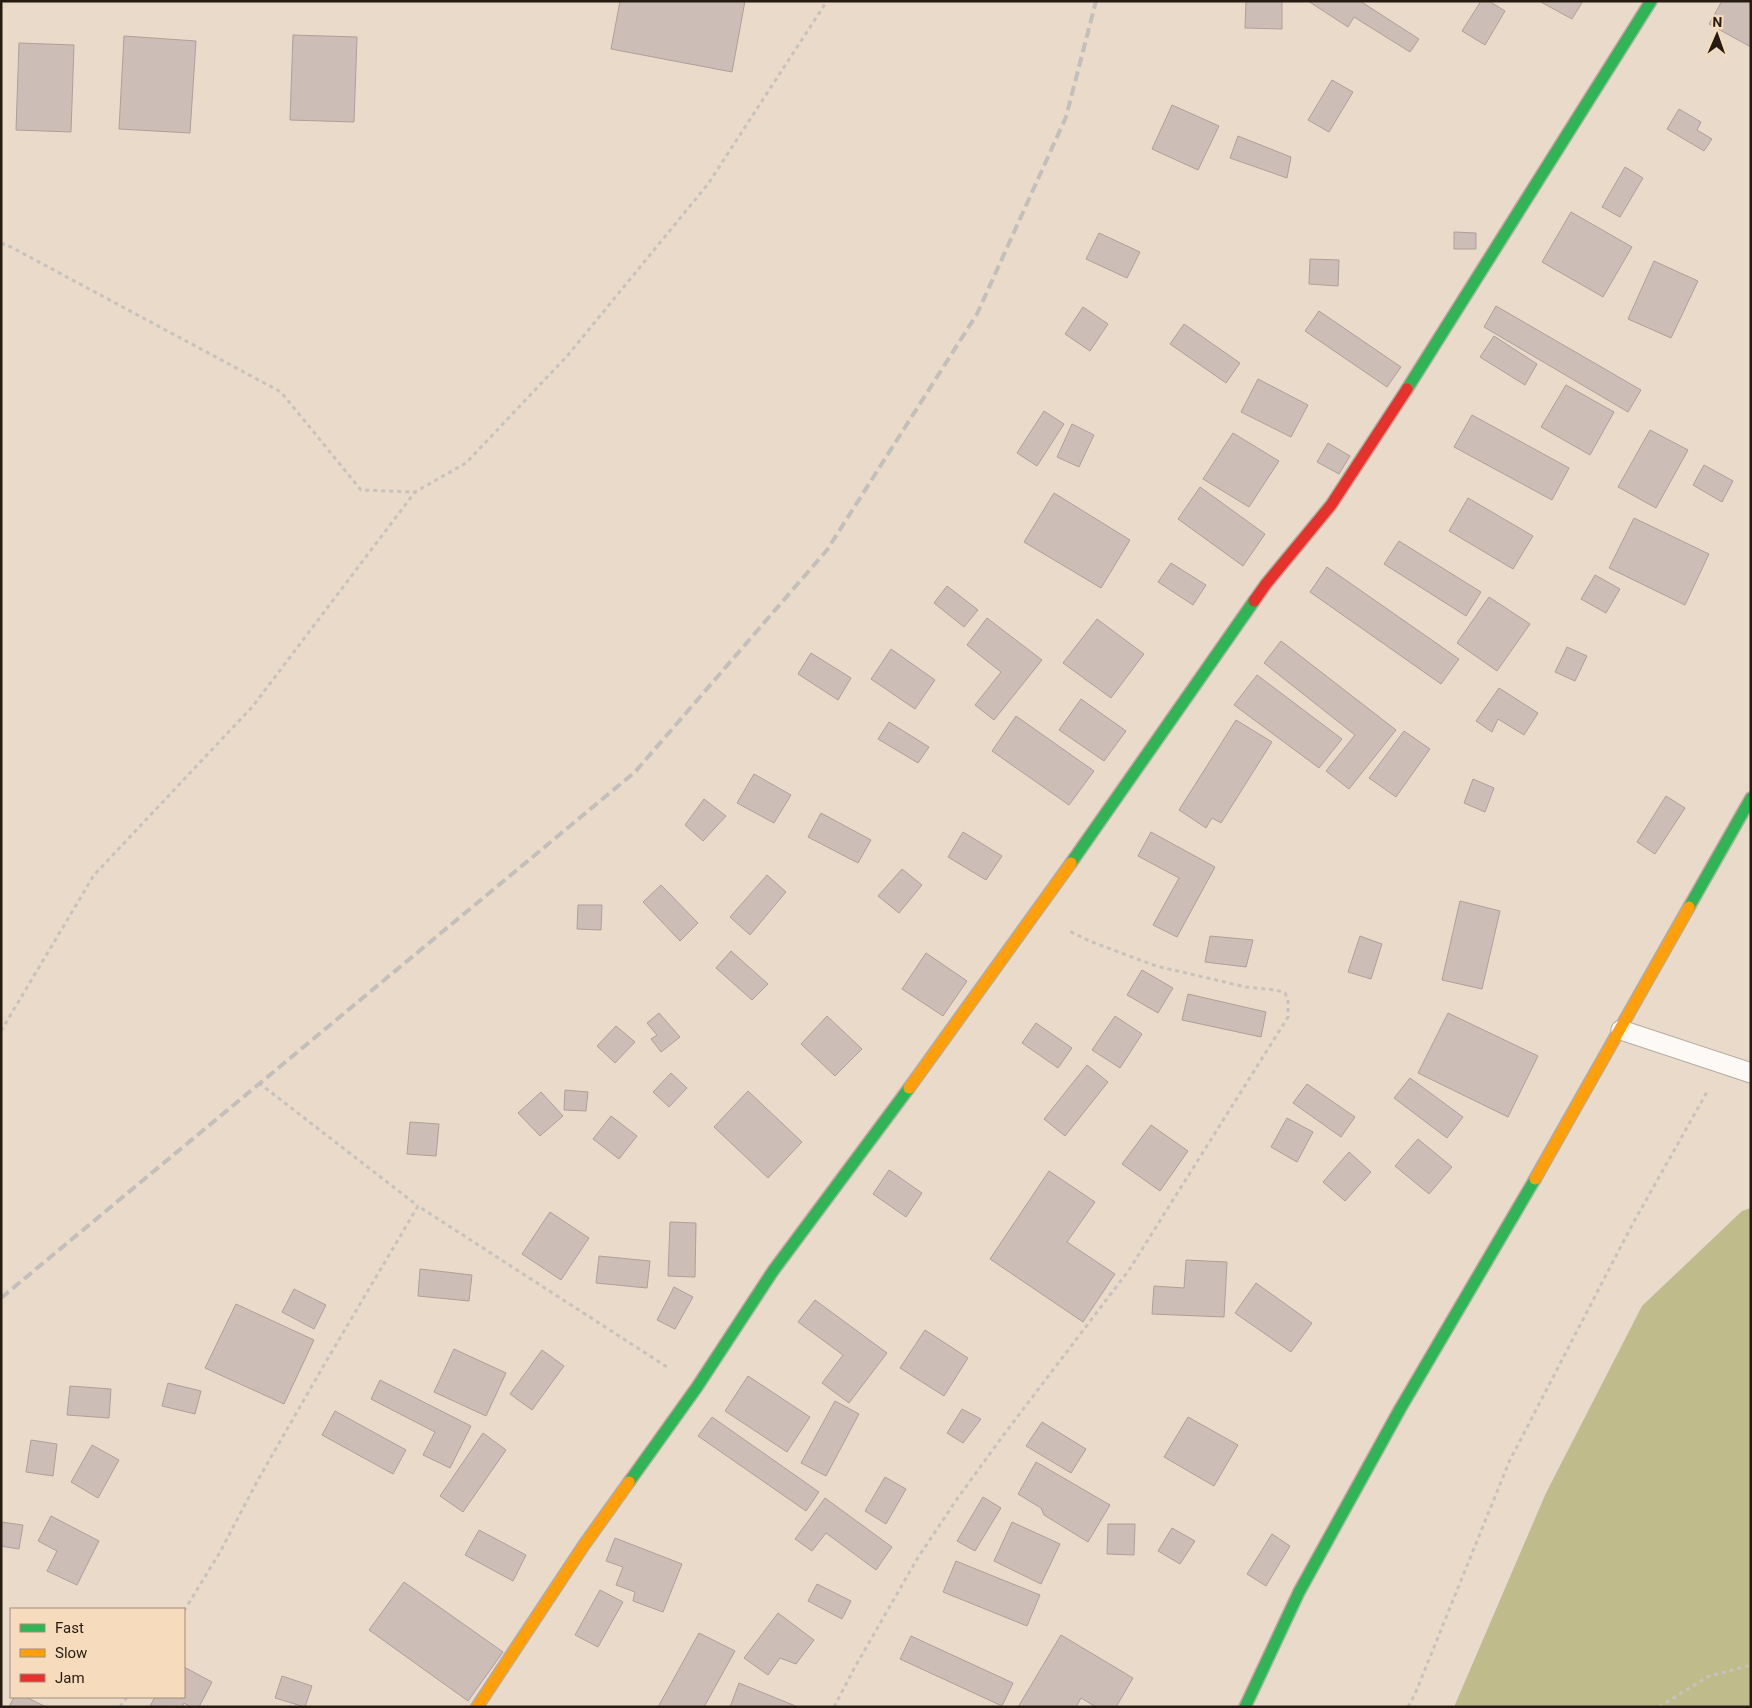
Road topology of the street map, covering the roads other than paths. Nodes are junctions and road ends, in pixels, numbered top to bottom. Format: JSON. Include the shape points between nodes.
{"nodes":[{"id":1,"x":1651,"y":1,"type":"edge"},
{"id":2,"x":1751,"y":798,"type":"edge"},
{"id":3,"x":1621,"y":1030,"type":"junction"},
{"id":4,"x":1751,"y":1073,"type":"edge"},
{"id":5,"x":477,"y":1707,"type":"edge"},
{"id":6,"x":1245,"y":1707,"type":"edge"}],
"edges":[{"from":1,"to":5,"type":"street","via":[[1404,395],[1331,505],[1266,584],[1035,914],[773,1271]]},
{"from":2,"to":3,"type":"street"},
{"from":3,"to":4,"type":"lane"},
{"from":3,"to":6,"type":"street","via":[[1400,1410],[1300,1592]]}]}
